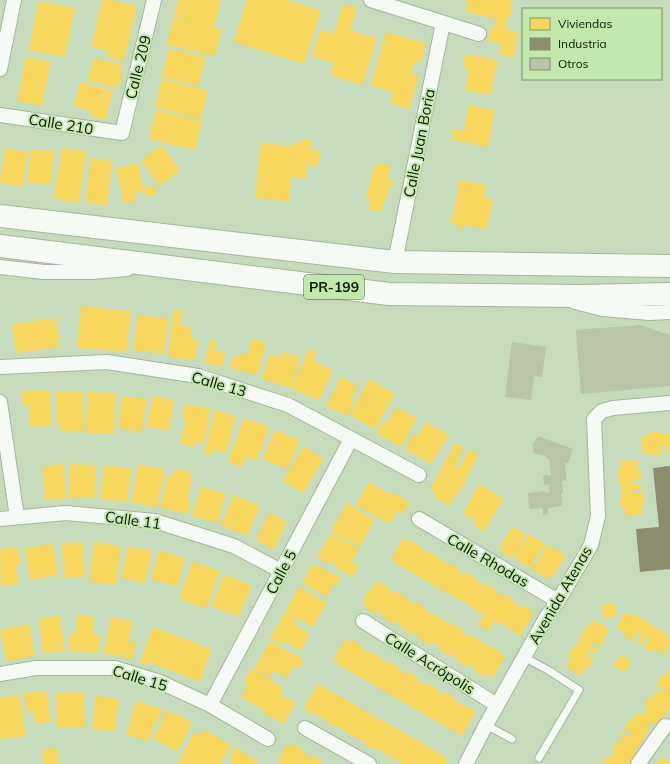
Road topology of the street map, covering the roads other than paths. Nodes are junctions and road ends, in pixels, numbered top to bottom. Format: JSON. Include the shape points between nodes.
{"nodes":[{"id":1,"x":14,"y":0,"type":"edge"},
{"id":2,"x":154,"y":0,"type":"edge"},
{"id":3,"x":371,"y":0,"type":"edge"},
{"id":4,"x":443,"y":23,"type":"junction"},
{"id":5,"x":479,"y":34,"type":"dead end"},
{"id":6,"x":0,"y":69,"type":"edge"},
{"id":7,"x":0,"y":115,"type":"edge"},
{"id":8,"x":122,"y":133,"type":"joint"},
{"id":9,"x":0,"y":216,"type":"edge"},
{"id":10,"x":0,"y":246,"type":"edge"},
{"id":11,"x":395,"y":262,"type":"junction"},
{"id":12,"x":159,"y":266,"type":"junction"},
{"id":13,"x":670,"y":266,"type":"edge"},
{"id":14,"x":0,"y":267,"type":"edge"},
{"id":15,"x":668,"y":309,"type":"edge"},
{"id":16,"x":0,"y":367,"type":"edge"},
{"id":17,"x":0,"y":402,"type":"edge"},
{"id":18,"x":670,"y":404,"type":"edge"},
{"id":19,"x":352,"y":439,"type":"junction"},
{"id":20,"x":419,"y":475,"type":"dead end"},
{"id":21,"x":17,"y":517,"type":"junction"},
{"id":22,"x":0,"y":519,"type":"edge"},
{"id":23,"x":419,"y":519,"type":"dead end"},
{"id":24,"x":281,"y":571,"type":"junction"},
{"id":25,"x":558,"y":601,"type":"junction"},
{"id":26,"x":363,"y":621,"type":"dead end"},
{"id":27,"x":524,"y":657,"type":"junction"},
{"id":28,"x":0,"y":674,"type":"edge"},
{"id":29,"x":210,"y":705,"type":"junction"},
{"id":30,"x":497,"y":705,"type":"junction"},
{"id":31,"x":486,"y":725,"type":"junction"},
{"id":32,"x":665,"y":726,"type":"dead end"},
{"id":33,"x":306,"y":728,"type":"dead end"},
{"id":34,"x":268,"y":739,"type":"dead end"},
{"id":35,"x":512,"y":739,"type":"dead end"},
{"id":36,"x":539,"y":758,"type":"dead end"},
{"id":37,"x":369,"y":764,"type":"edge"},
{"id":38,"x":466,"y":764,"type":"edge"},
{"id":39,"x":638,"y":764,"type":"edge"}],
"edges":[{"from":1,"to":6,"type":"street"},
{"from":2,"to":8,"type":"street","name":"Calle 209"},
{"from":3,"to":4,"type":"street"},
{"from":4,"to":5,"type":"street"},
{"from":4,"to":11,"type":"street","name":"Calle Juan Boria"},
{"from":7,"to":8,"type":"street","name":"Calle 210"},
{"from":9,"to":11,"type":"main road","number":"PR-199"},
{"from":10,"to":12,"type":"main road","number":"PR-199"},
{"from":11,"to":13,"type":"main road","number":"PR-199"},
{"from":12,"to":14,"type":"street","via":[[92,272],[44,272]]},
{"from":12,"to":15,"type":"main road","number":"PR-199","via":[[389,294],[546,295]]},
{"from":16,"to":19,"type":"street","name":"Calle 13","via":[[107,362],[198,376],[288,405]]},
{"from":17,"to":21,"type":"street"},
{"from":18,"to":25,"type":"street","name":"Avenida Atenas","via":[[613,408],[602,411],[594,419],[598,516],[591,545]]},
{"from":19,"to":20,"type":"street","name":"Calle 13"},
{"from":19,"to":24,"type":"street","name":"Calle 5"},
{"from":21,"to":22,"type":"street","name":"Calle 11"},
{"from":21,"to":24,"type":"street","name":"Calle 11","via":[[66,512],[155,521],[234,546]]},
{"from":23,"to":25,"type":"street","name":"Calle Rhodas"},
{"from":24,"to":29,"type":"street","name":"Calle 5"},
{"from":25,"to":27,"type":"street","name":"Avenida Atenas"},
{"from":26,"to":30,"type":"street","name":"Calle Acrópolis"},
{"from":27,"to":30,"type":"street","name":"Avenida Atenas"},
{"from":27,"to":36,"type":"lane","via":[[578,690]]},
{"from":28,"to":29,"type":"street","name":"Calle 15","via":[[36,668],[115,668],[160,682]]},
{"from":29,"to":34,"type":"street","name":"Calle 15"},
{"from":30,"to":31,"type":"street","name":"Avenida Atenas"},
{"from":31,"to":35,"type":"lane"},
{"from":31,"to":38,"type":"street","name":"Avenida Atenas"},
{"from":32,"to":39,"type":"street"},
{"from":33,"to":37,"type":"street"}]}
